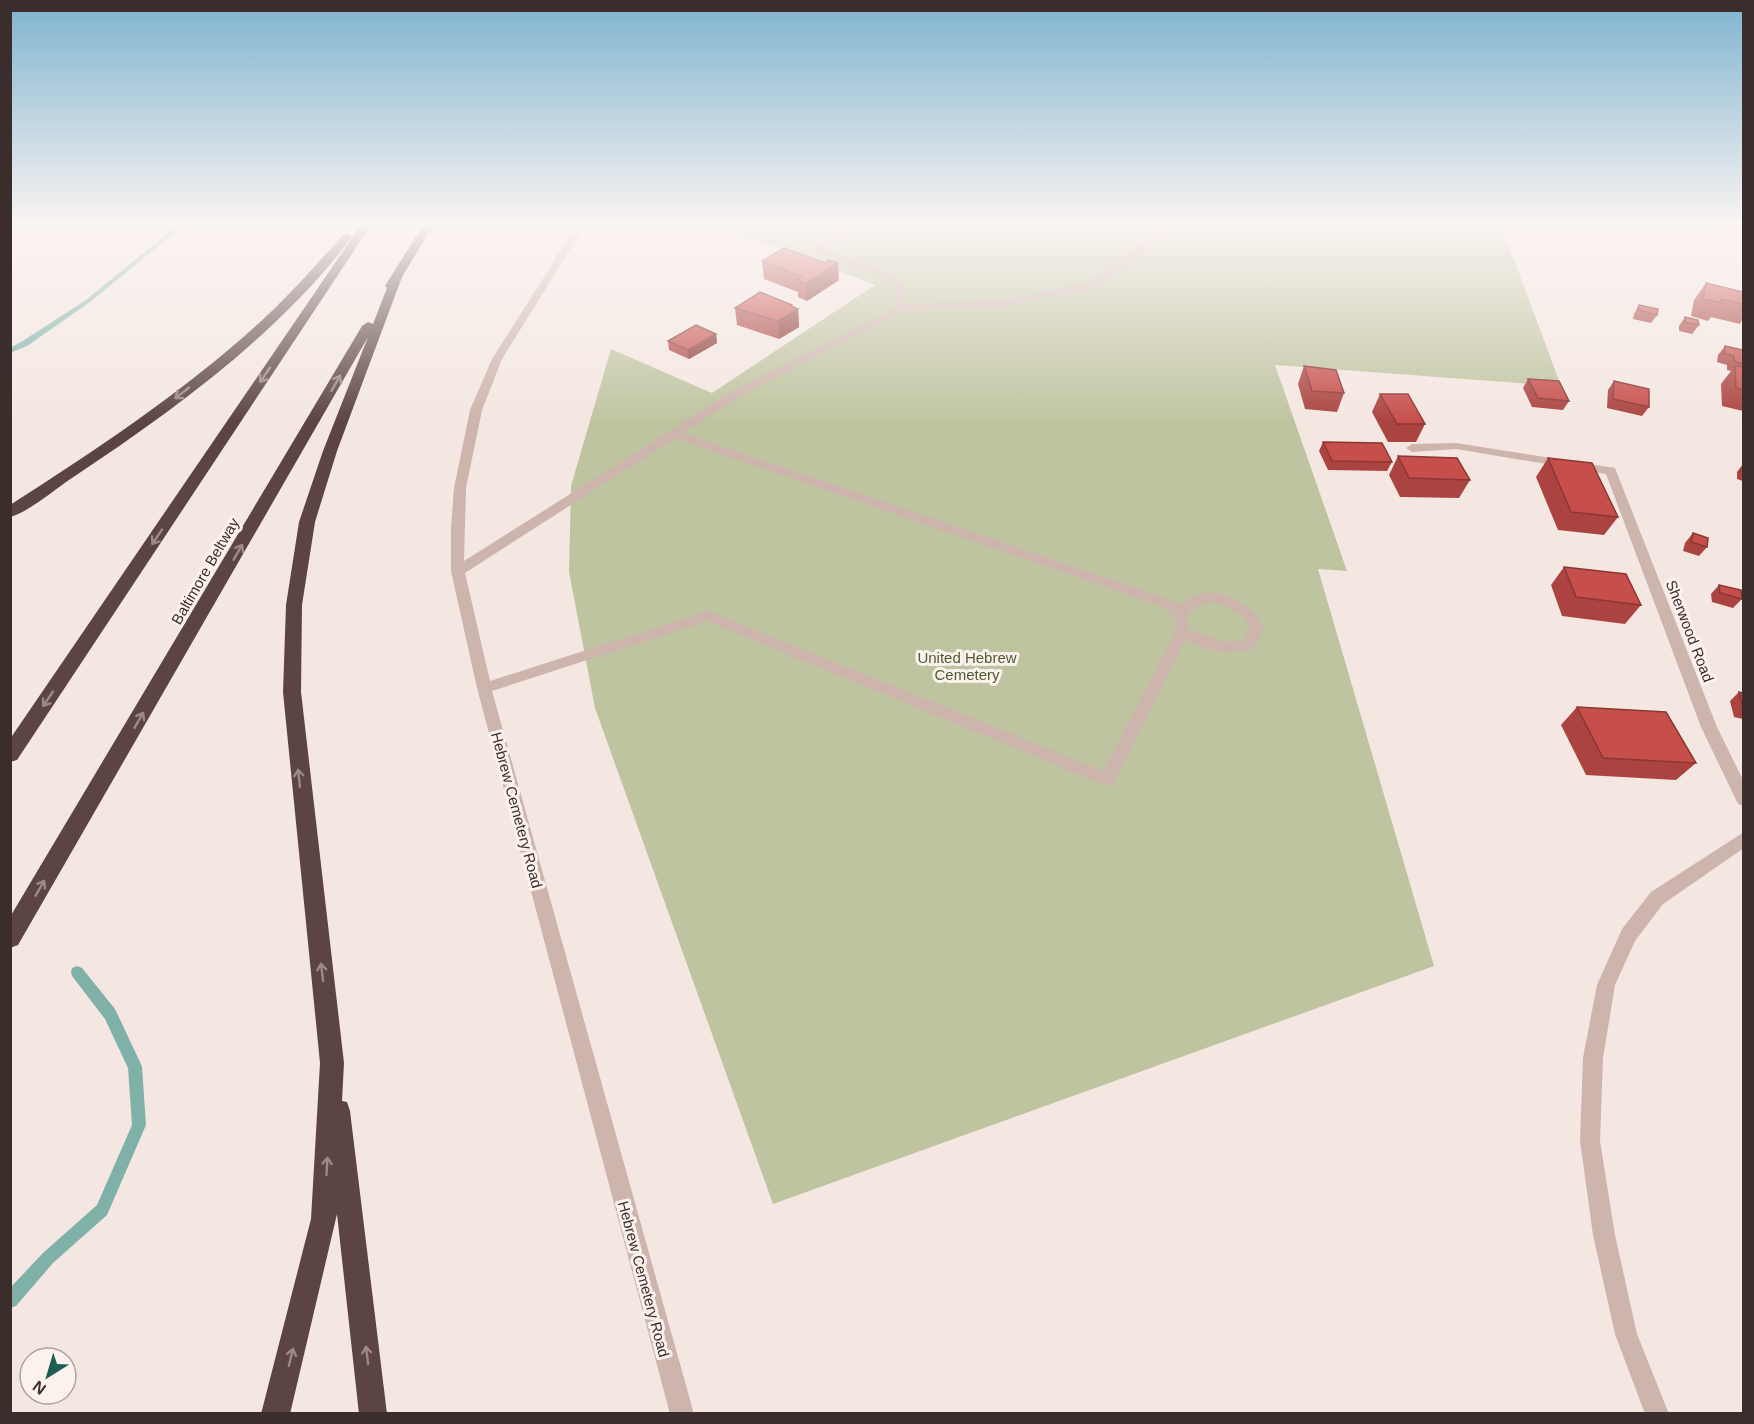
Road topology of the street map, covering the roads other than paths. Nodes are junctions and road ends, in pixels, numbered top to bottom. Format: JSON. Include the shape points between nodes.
{"nodes":[{"id":1,"x":298,"y":288,"type":"edge"},
{"id":2,"x":323,"y":288,"type":"edge"},
{"id":3,"x":390,"y":288,"type":"edge"},
{"id":4,"x":393,"y":288,"type":"edge"},
{"id":5,"x":541,"y":288,"type":"edge"},
{"id":6,"x":900,"y":288,"type":"edge"},
{"id":7,"x":1078,"y":288,"type":"edge"},
{"id":8,"x":902,"y":308,"type":"junction"},
{"id":9,"x":673,"y":433,"type":"junction"},
{"id":10,"x":1412,"y":448,"type":"dead end"},
{"id":11,"x":10,"y":512,"type":"edge"},
{"id":12,"x":458,"y":571,"type":"junction"},
{"id":13,"x":1180,"y":612,"type":"junction"},
{"id":14,"x":1182,"y":633,"type":"junction"},
{"id":15,"x":484,"y":688,"type":"junction"},
{"id":16,"x":10,"y":755,"type":"edge"},
{"id":17,"x":1743,"y":799,"type":"edge"},
{"id":18,"x":1743,"y":839,"type":"edge"},
{"id":19,"x":10,"y":938,"type":"edge"},
{"id":20,"x":332,"y":1063,"type":"junction"},
{"id":21,"x":275,"y":1413,"type":"edge"},
{"id":22,"x":374,"y":1413,"type":"edge"},
{"id":23,"x":682,"y":1413,"type":"edge"},
{"id":24,"x":1657,"y":1413,"type":"edge"}],
"edges":[{"from":1,"to":11,"type":"highway","one_way":true,"via":[[225,360]]},
{"from":2,"to":16,"type":"highway","one_way":true},
{"from":19,"to":3,"type":"highway","name":"Baltimore Beltway","one_way":true},
{"from":20,"to":4,"type":"highway","one_way":true,"via":[[292,692],[294,605],[307,522]]},
{"from":5,"to":12,"type":"street","name":"Hebrew Cemetery Road","via":[[497,359],[476,410],[460,488]]},
{"from":6,"to":8,"type":"street"},
{"from":7,"to":8,"type":"street","via":[[1005,303]]},
{"from":8,"to":9,"type":"street","via":[[739,392]]},
{"from":9,"to":12,"type":"street"},
{"from":9,"to":13,"type":"street","via":[[1166,603]]},
{"from":10,"to":17,"type":"street","name":"Sherwood Road","via":[[1456,446],[1611,471],[1709,727]]},
{"from":12,"to":15,"type":"street","name":"Hebrew Cemetery Road"},
{"from":13,"to":14,"type":"street","via":[[1184,621]]},
{"from":13,"to":14,"type":"street","via":[[1192,602],[1215,598],[1244,609],[1257,627],[1250,644],[1239,649],[1205,644]]},
{"from":14,"to":15,"type":"street","via":[[1107,779],[708,616]]},
{"from":15,"to":23,"type":"street","name":"Hebrew Cemetery Road"},
{"from":18,"to":24,"type":"street","via":[[1657,898],[1628,935],[1606,985],[1593,1058],[1590,1141],[1604,1235],[1626,1334]]},
{"from":21,"to":20,"type":"highway","one_way":true,"via":[[324,1219]]},
{"from":22,"to":20,"type":"highway","one_way":true}]}
